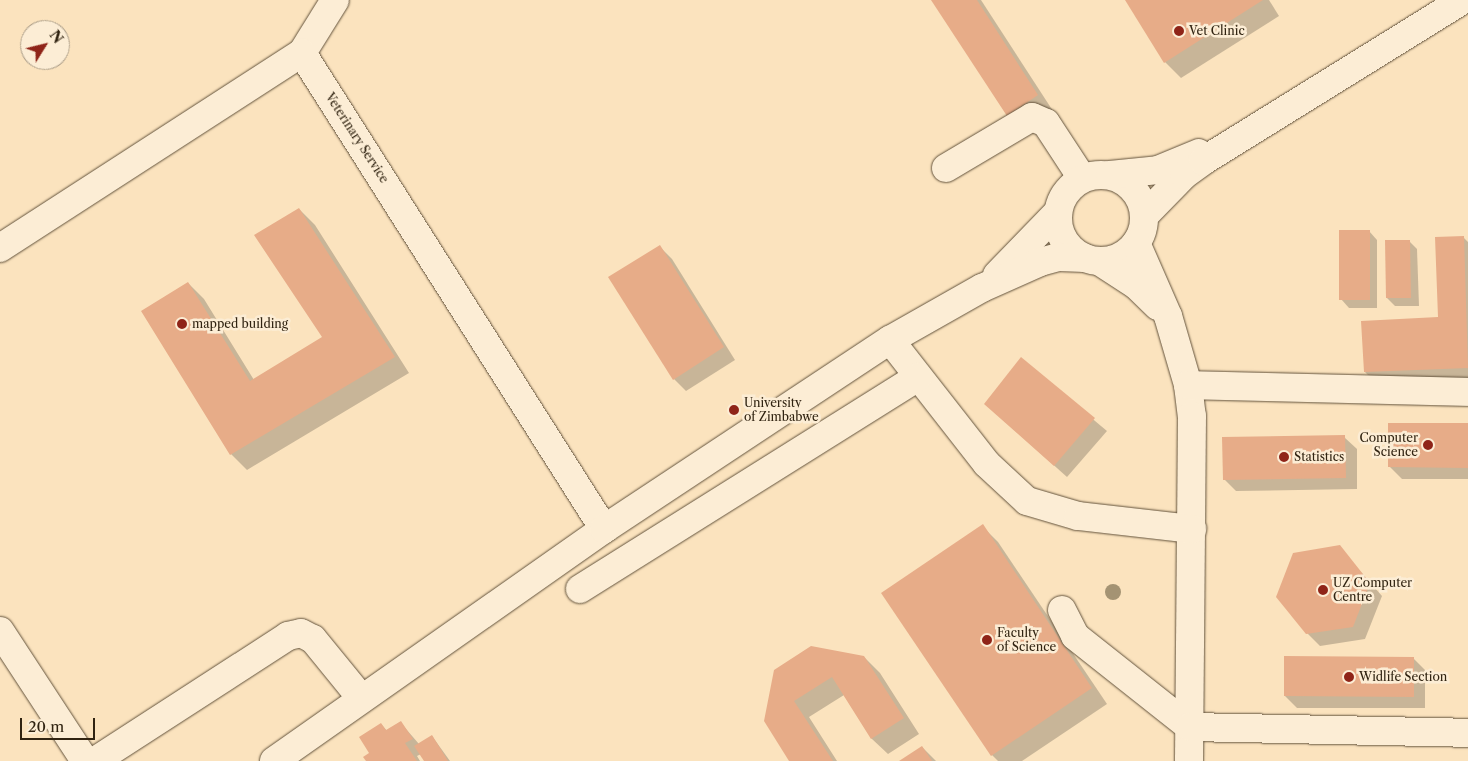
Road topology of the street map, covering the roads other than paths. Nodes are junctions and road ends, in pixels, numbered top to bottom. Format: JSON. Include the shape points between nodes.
{"nodes":[{"id":1,"x":335,"y":0,"type":"edge"},
{"id":2,"x":1463,"y":0,"type":"edge"},
{"id":3,"x":302,"y":53,"type":"junction"},
{"id":4,"x":1257,"y":126,"type":"junction"},
{"id":5,"x":946,"y":168,"type":"dead end"},
{"id":6,"x":1110,"y":175,"type":"junction"},
{"id":7,"x":1082,"y":178,"type":"junction"},
{"id":8,"x":1058,"y":212,"type":"junction"},
{"id":9,"x":1144,"y":216,"type":"junction"},
{"id":10,"x":1136,"y":243,"type":"junction"},
{"id":11,"x":0,"y":248,"type":"edge"},
{"id":12,"x":1092,"y":260,"type":"junction"},
{"id":13,"x":982,"y":288,"type":"junction"},
{"id":14,"x":1168,"y":316,"type":"junction"},
{"id":15,"x":890,"y":340,"type":"junction"},
{"id":16,"x":918,"y":376,"type":"junction"},
{"id":17,"x":1188,"y":386,"type":"junction"},
{"id":18,"x":1468,"y":392,"type":"edge"},
{"id":19,"x":604,"y":529,"type":"junction"},
{"id":20,"x":1192,"y":529,"type":"junction"},
{"id":21,"x":580,"y":589,"type":"dead end"},
{"id":22,"x":1062,"y":610,"type":"dead end"},
{"id":23,"x":0,"y":631,"type":"edge"},
{"id":24,"x":362,"y":700,"type":"junction"},
{"id":25,"x":1190,"y":727,"type":"junction"},
{"id":26,"x":1468,"y":733,"type":"edge"},
{"id":27,"x":85,"y":761,"type":"edge"},
{"id":28,"x":95,"y":761,"type":"edge"},
{"id":29,"x":274,"y":761,"type":"edge"},
{"id":30,"x":1189,"y":761,"type":"edge"}],
"edges":[{"from":1,"to":3,"type":"street"},
{"from":2,"to":4,"type":"street"},
{"from":3,"to":11,"type":"street"},
{"from":3,"to":19,"type":"street","name":"Veterinary Service"},
{"from":4,"to":6,"type":"street","via":[[1158,170]]},
{"from":4,"to":9,"type":"street","via":[[1184,175]]},
{"from":5,"to":7,"type":"street","via":[[1032,117],[1046,123]]},
{"from":6,"to":7,"type":"street"},
{"from":6,"to":9,"type":"street","via":[[1123,180],[1134,190]]},
{"from":7,"to":8,"type":"street","via":[[1062,198]]},
{"from":8,"to":12,"type":"street","via":[[1064,240]]},
{"from":8,"to":13,"type":"street"},
{"from":9,"to":10,"type":"street"},
{"from":10,"to":12,"type":"street","via":[[1126,253]]},
{"from":10,"to":14,"type":"street"},
{"from":12,"to":13,"type":"street","via":[[1059,257]]},
{"from":12,"to":14,"type":"street","via":[[1136,284]]},
{"from":13,"to":15,"type":"street"},
{"from":14,"to":17,"type":"street"},
{"from":15,"to":16,"type":"street"},
{"from":15,"to":19,"type":"street"},
{"from":16,"to":20,"type":"street","via":[[987,464],[1026,501],[1078,516]]},
{"from":16,"to":21,"type":"street"},
{"from":17,"to":18,"type":"street"},
{"from":17,"to":20,"type":"street","via":[[1192,416]]},
{"from":19,"to":24,"type":"street"},
{"from":20,"to":25,"type":"street"},
{"from":22,"to":25,"type":"street","via":[[1075,636]]},
{"from":23,"to":27,"type":"street"},
{"from":24,"to":28,"type":"street","via":[[313,639],[301,633],[288,636]]},
{"from":24,"to":29,"type":"street"},
{"from":25,"to":26,"type":"street"},
{"from":25,"to":30,"type":"street"}]}
